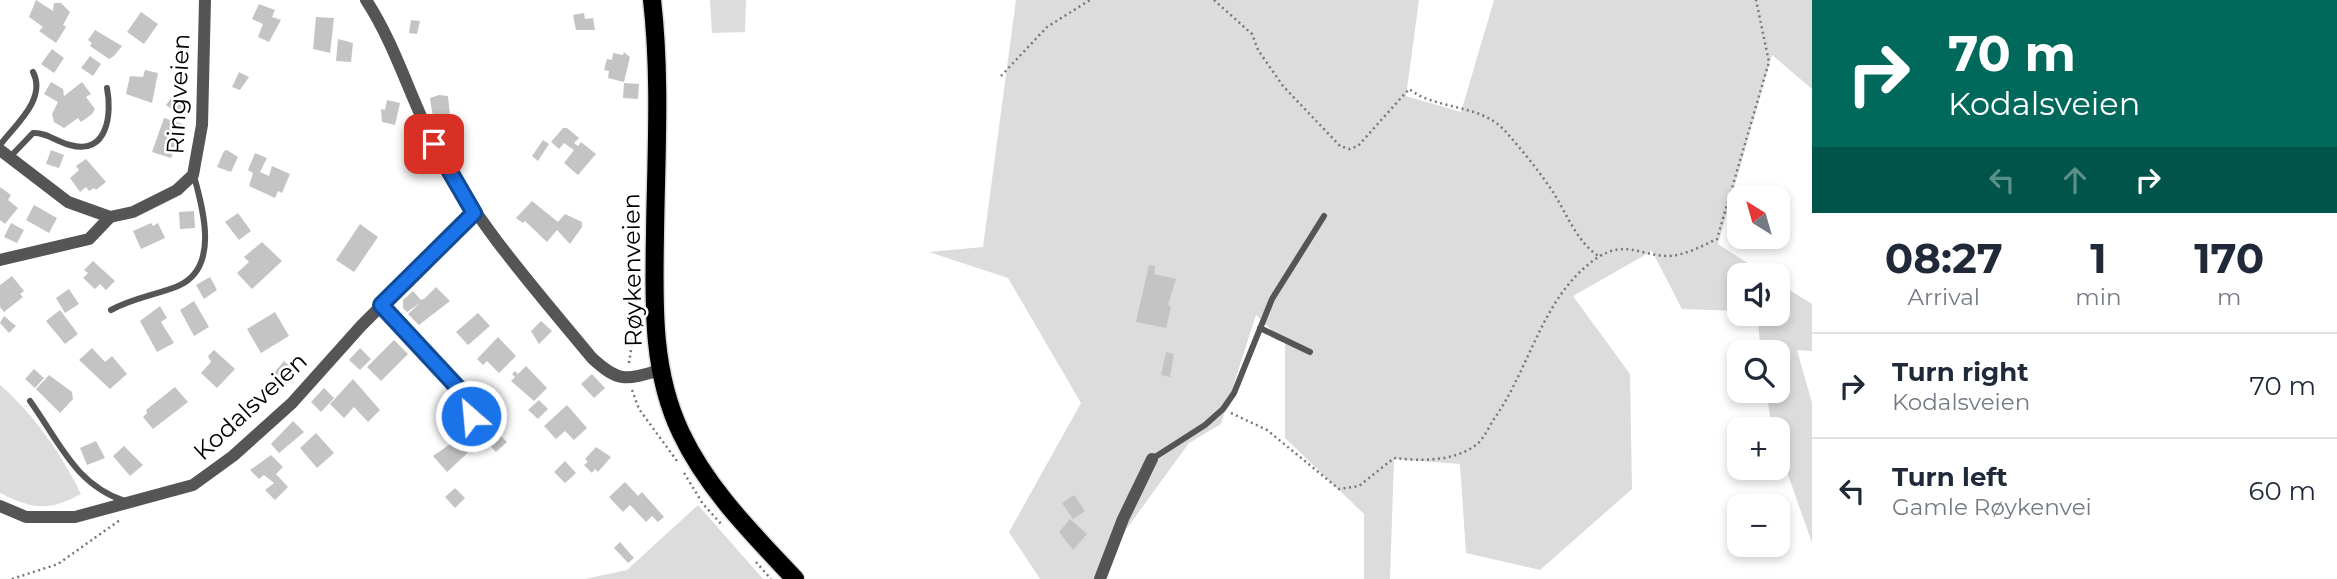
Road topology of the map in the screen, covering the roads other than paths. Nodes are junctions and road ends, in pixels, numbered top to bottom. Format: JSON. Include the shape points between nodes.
{"nodes":[{"id":1,"x":205,"y":0,"type":"edge"},
{"id":2,"x":652,"y":0,"type":"edge"},
{"id":3,"x":370,"y":3,"type":"edge"},
{"id":4,"x":33,"y":72,"type":"dead end"},
{"id":5,"x":107,"y":88,"type":"dead end"},
{"id":6,"x":3,"y":151,"type":"edge"},
{"id":7,"x":193,"y":175,"type":"junction"},
{"id":8,"x":474,"y":213,"type":"junction"},
{"id":9,"x":1324,"y":216,"type":"dead end"},
{"id":10,"x":110,"y":218,"type":"junction"},
{"id":11,"x":0,"y":260,"type":"edge"},
{"id":12,"x":381,"y":305,"type":"junction"},
{"id":13,"x":111,"y":310,"type":"dead end"},
{"id":14,"x":1260,"y":328,"type":"junction"},
{"id":15,"x":1310,"y":352,"type":"dead end"},
{"id":16,"x":660,"y":370,"type":"junction"},
{"id":17,"x":30,"y":401,"type":"dead end"},
{"id":18,"x":471,"y":416,"type":"dead end"},
{"id":19,"x":1152,"y":459,"type":"joint"},
{"id":20,"x":130,"y":503,"type":"junction"},
{"id":21,"x":0,"y":506,"type":"edge"},
{"id":22,"x":796,"y":579,"type":"edge"},
{"id":23,"x":1100,"y":579,"type":"edge"}],
"edges":[{"from":1,"to":7,"type":"street","name":"Ringveien","via":[[202,125]]},
{"from":2,"to":16,"type":"main road","name":"Røykenveien","via":[[657,119],[654,309]]},
{"from":3,"to":8,"type":"street","via":[[434,144]]},
{"from":4,"to":6,"type":"lane","via":[[38,88],[35,98]]},
{"from":5,"to":6,"type":"lane","via":[[111,113],[98,139],[78,147],[33,133]]},
{"from":6,"to":10,"type":"street","via":[[68,202]]},
{"from":7,"to":10,"type":"street","name":"Ringveien","via":[[158,201]]},
{"from":7,"to":13,"type":"lane","via":[[205,222],[196,272],[179,285]]},
{"from":8,"to":12,"type":"street","name":"Kodalsveien"},
{"from":8,"to":16,"type":"street","via":[[609,374],[629,379]]},
{"from":9,"to":14,"type":"lane","via":[[1272,299]]},
{"from":10,"to":11,"type":"street","via":[[89,239]]},
{"from":12,"to":18,"type":"lane","via":[[460,390]]},
{"from":12,"to":20,"type":"street","name":"Kodalsveien","via":[[292,403],[233,456],[193,485]]},
{"from":14,"to":15,"type":"lane"},
{"from":14,"to":19,"type":"lane","via":[[1223,409]]},
{"from":16,"to":22,"type":"main road","name":"Røykenveien","via":[[677,425],[701,470]]},
{"from":17,"to":20,"type":"lane","via":[[79,475],[103,494]]},
{"from":19,"to":23,"type":"street"},
{"from":20,"to":21,"type":"street","name":"Kodalsveien","via":[[75,517],[26,517]]}]}
